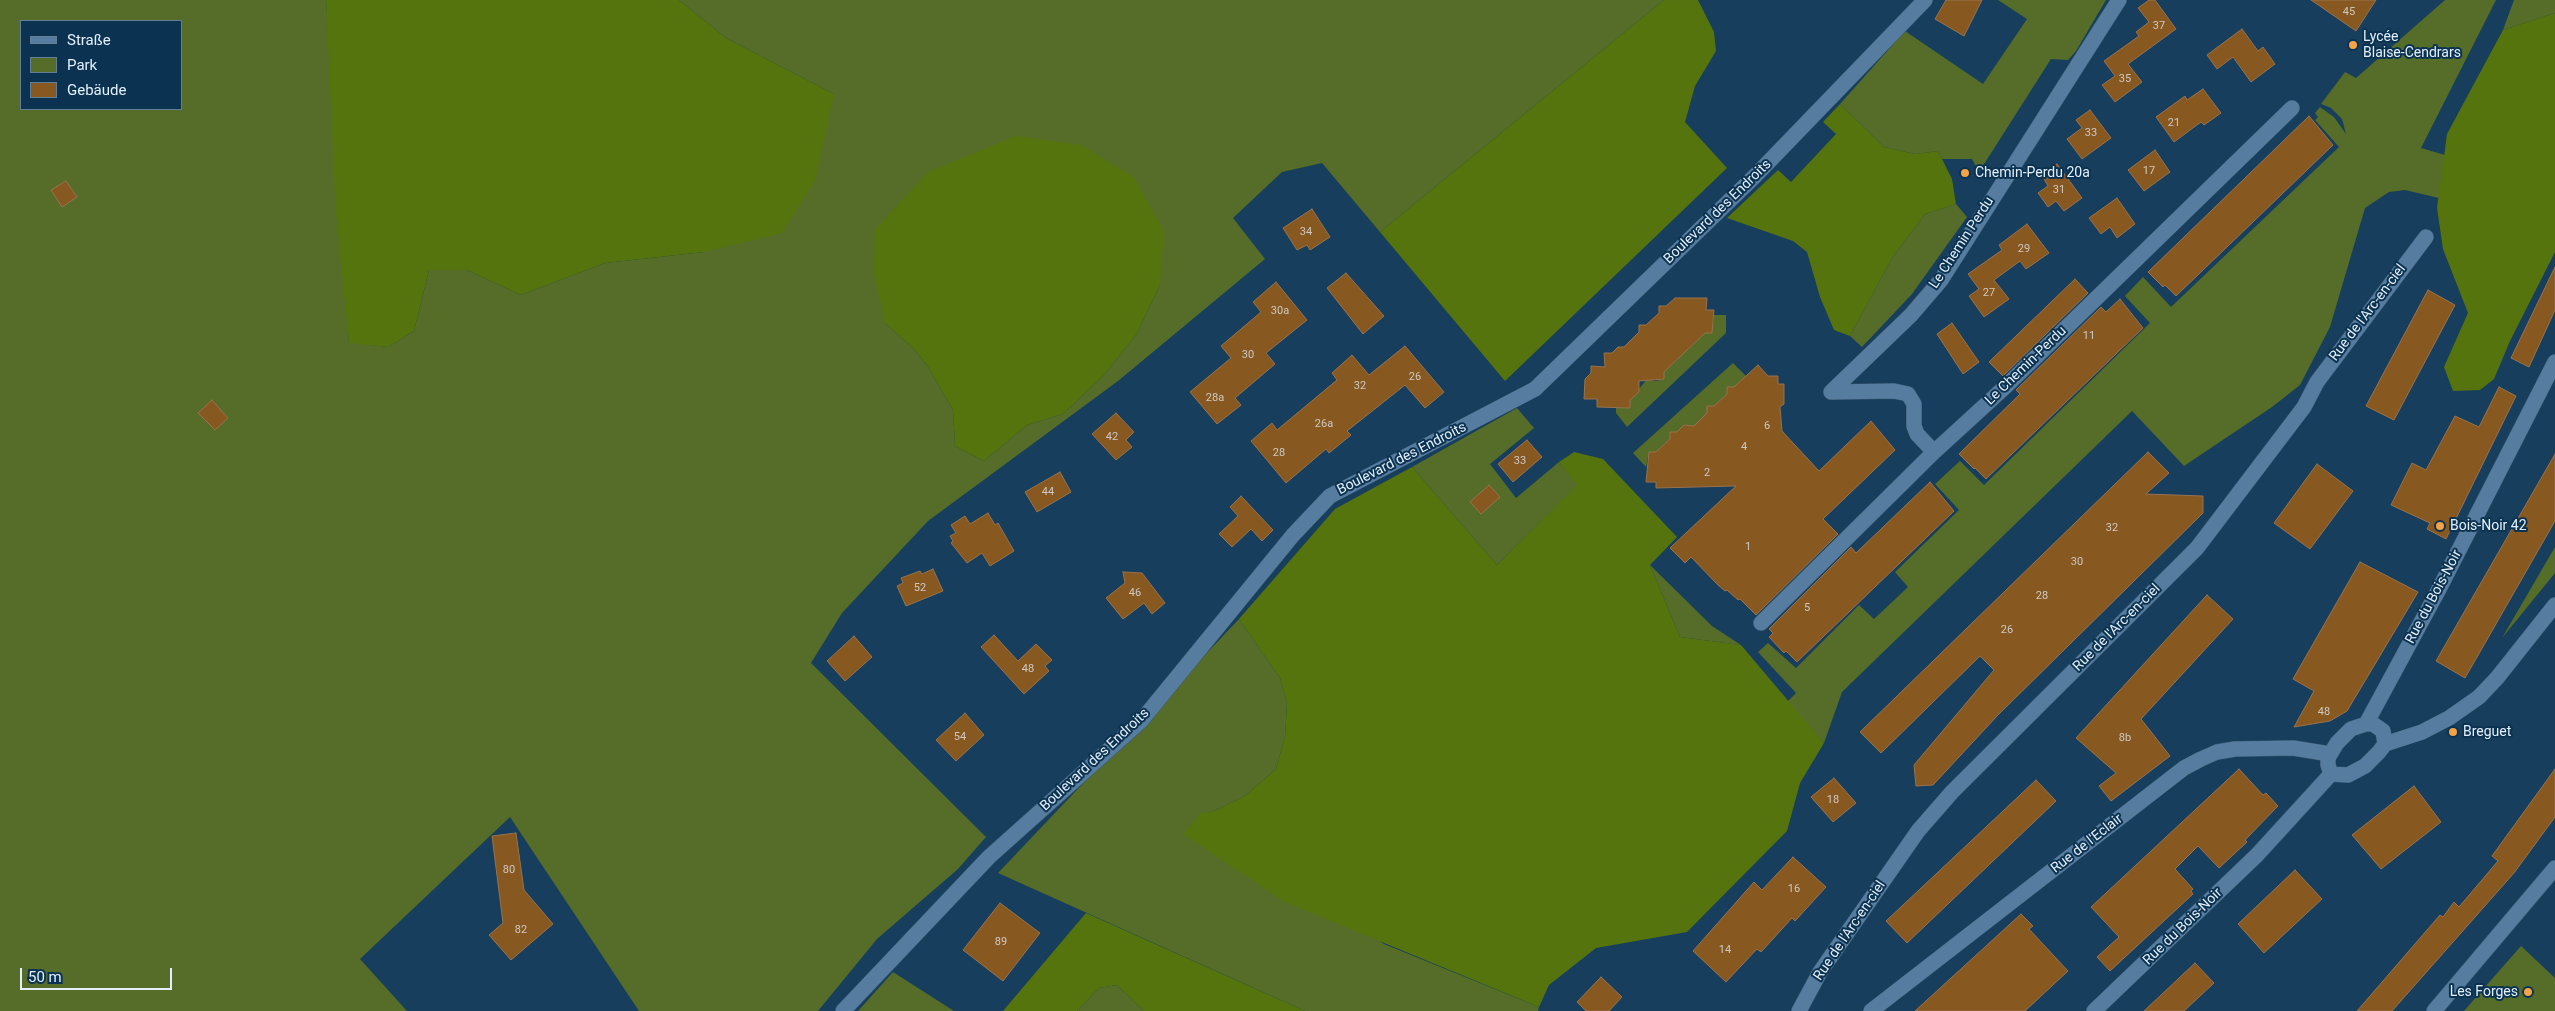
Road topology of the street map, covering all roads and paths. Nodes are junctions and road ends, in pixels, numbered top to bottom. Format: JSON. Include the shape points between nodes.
{"nodes":[{"id":1,"x":1925,"y":0,"type":"edge"},
{"id":2,"x":2119,"y":0,"type":"edge"},
{"id":3,"x":2292,"y":108,"type":"dead end"},
{"id":4,"x":2426,"y":236,"type":"dead end"},
{"id":5,"x":2555,"y":362,"type":"edge"},
{"id":6,"x":1934,"y":452,"type":"junction"},
{"id":7,"x":2555,"y":605,"type":"edge"},
{"id":8,"x":1761,"y":623,"type":"dead end"},
{"id":9,"x":2366,"y":724,"type":"junction"},
{"id":10,"x":2385,"y":744,"type":"junction"},
{"id":11,"x":2330,"y":754,"type":"junction"},
{"id":12,"x":2331,"y":774,"type":"junction"},
{"id":13,"x":2555,"y":868,"type":"edge"},
{"id":14,"x":843,"y":1011,"type":"edge"},
{"id":15,"x":1799,"y":1011,"type":"edge"},
{"id":16,"x":1871,"y":1011,"type":"edge"},
{"id":17,"x":2094,"y":1011,"type":"edge"},
{"id":18,"x":2434,"y":1011,"type":"edge"}],
"edges":[{"from":1,"to":14,"type":"street","name":"Boulevard des Endroits","via":[[1755,176],[1535,389],[1330,496],[1293,535],[1141,721],[989,857]]},
{"from":2,"to":6,"type":"street","name":"Le Chemin Perdu","via":[[1941,280],[1911,315],[1831,392],[1894,391],[1908,394],[1914,404],[1917,434]]},
{"from":3,"to":6,"type":"street","name":"Le Chemin-Perdu"},
{"from":4,"to":15,"type":"street","name":"Rue de l'Arc-en-ciel","via":[[2316,382],[2304,407],[2197,548],[1952,792],[1918,831],[1820,972]]},
{"from":5,"to":9,"type":"street","name":"Rue du Bois-Noir"},
{"from":6,"to":8,"type":"street","name":"Le Chemin-Perdu"},
{"from":7,"to":10,"type":"street","via":[[2479,696],[2449,718],[2422,732]]},
{"from":9,"to":10,"type":"street","via":[[2383,731]]},
{"from":9,"to":11,"type":"street","via":[[2344,734]]},
{"from":10,"to":12,"type":"street","via":[[2365,766],[2348,775]]},
{"from":11,"to":12,"type":"street","via":[[2328,765]]},
{"from":11,"to":16,"type":"street","name":"Rue de l'Eclair","via":[[2292,748],[2235,749],[2217,752],[2184,768]]},
{"from":12,"to":17,"type":"street","name":"Rue du Bois-Noir","via":[[2257,855]]},
{"from":13,"to":18,"type":"street"}]}
